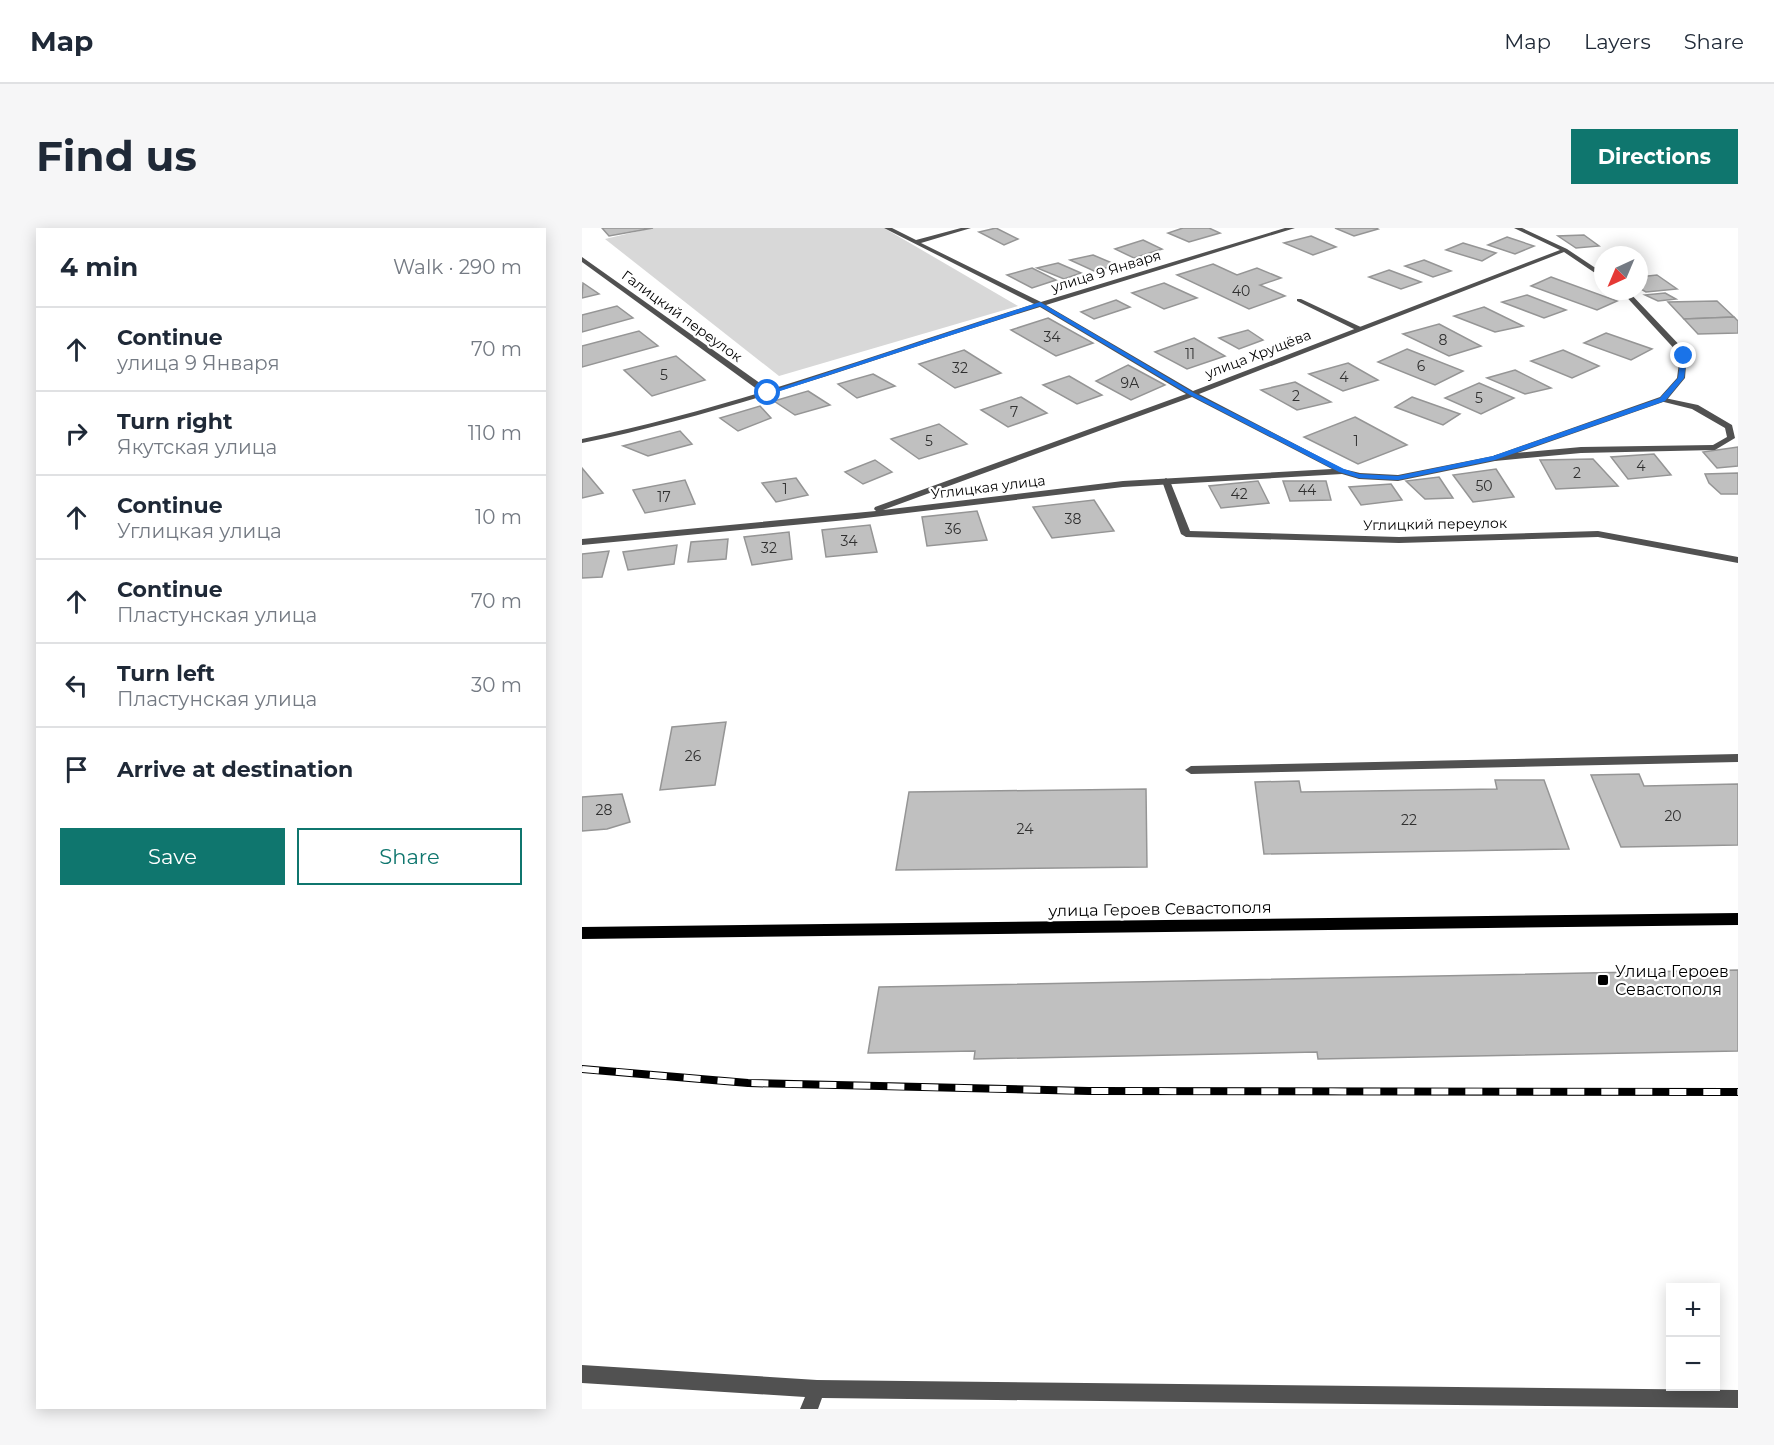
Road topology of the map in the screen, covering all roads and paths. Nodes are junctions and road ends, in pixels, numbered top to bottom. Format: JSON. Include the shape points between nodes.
{"nodes":[{"id":1,"x":887,"y":228,"type":"edge"},
{"id":2,"x":968,"y":228,"type":"edge"},
{"id":3,"x":1292,"y":228,"type":"edge"},
{"id":4,"x":1517,"y":228,"type":"edge"},
{"id":5,"x":916,"y":242,"type":"junction"},
{"id":6,"x":1564,"y":250,"type":"junction"},
{"id":7,"x":582,"y":259,"type":"edge"},
{"id":8,"x":1594,"y":270,"type":"edge"},
{"id":9,"x":1299,"y":300,"type":"dead end"},
{"id":10,"x":1632,"y":300,"type":"edge"},
{"id":11,"x":1040,"y":304,"type":"junction"},
{"id":12,"x":1361,"y":329,"type":"junction"},
{"id":13,"x":768,"y":393,"type":"junction"},
{"id":14,"x":1192,"y":394,"type":"junction"},
{"id":15,"x":1663,"y":399,"type":"junction"},
{"id":16,"x":582,"y":441,"type":"edge"},
{"id":17,"x":1495,"y":458,"type":"junction"},
{"id":18,"x":1341,"y":471,"type":"junction"},
{"id":19,"x":1166,"y":482,"type":"junction"},
{"id":20,"x":857,"y":516,"type":"junction"},
{"id":21,"x":582,"y":542,"type":"edge"},
{"id":22,"x":1738,"y":560,"type":"edge"},
{"id":23,"x":1738,"y":758,"type":"edge"},
{"id":24,"x":1191,"y":770,"type":"dead end"},
{"id":25,"x":1738,"y":920,"type":"edge"},
{"id":26,"x":582,"y":933,"type":"edge"},
{"id":27,"x":582,"y":1374,"type":"edge"},
{"id":28,"x":817,"y":1389,"type":"junction"},
{"id":29,"x":1738,"y":1399,"type":"edge"},
{"id":30,"x":809,"y":1409,"type":"edge"}],
"edges":[{"from":1,"to":5,"type":"street"},
{"from":2,"to":5,"type":"street"},
{"from":3,"to":11,"type":"street","name":"улица 9 Января"},
{"from":4,"to":6,"type":"street"},
{"from":5,"to":11,"type":"street"},
{"from":6,"to":8,"type":"street"},
{"from":6,"to":12,"type":"street","name":"улица Хрущёва"},
{"from":7,"to":13,"type":"street","name":"Галицкий переулок"},
{"from":9,"to":12,"type":"street"},
{"from":10,"to":15,"type":"street","via":[[1684,356],[1681,378]]},
{"from":11,"to":13,"type":"street","name":"улица 9 Января"},
{"from":11,"to":14,"type":"street"},
{"from":12,"to":14,"type":"street","name":"улица Хрущёва"},
{"from":13,"to":16,"type":"street","name":"улица 9 Января","via":[[640,430]]},
{"from":14,"to":18,"type":"street"},
{"from":14,"to":20,"type":"street","name":"улица Хрущёва"},
{"from":15,"to":17,"type":"street"},
{"from":15,"to":17,"type":"street","via":[[1695,407],[1729,427],[1731,438],[1715,447],[1581,450]]},
{"from":17,"to":18,"type":"street","name":"Углицкая улица","via":[[1398,478]]},
{"from":18,"to":19,"type":"street","name":"Углицкая улица"},
{"from":19,"to":20,"type":"street","name":"Углицкая улица"},
{"from":19,"to":22,"type":"street","name":"Углицкий переулок","via":[[1186,534],[1399,540],[1598,534]]},
{"from":20,"to":21,"type":"street","name":"Углицкая улица"},
{"from":23,"to":24,"type":"street"},
{"from":25,"to":26,"type":"main road","name":"улица Героев Севастополя"},
{"from":27,"to":28,"type":"street"},
{"from":28,"to":29,"type":"street"},
{"from":28,"to":30,"type":"street"}]}
